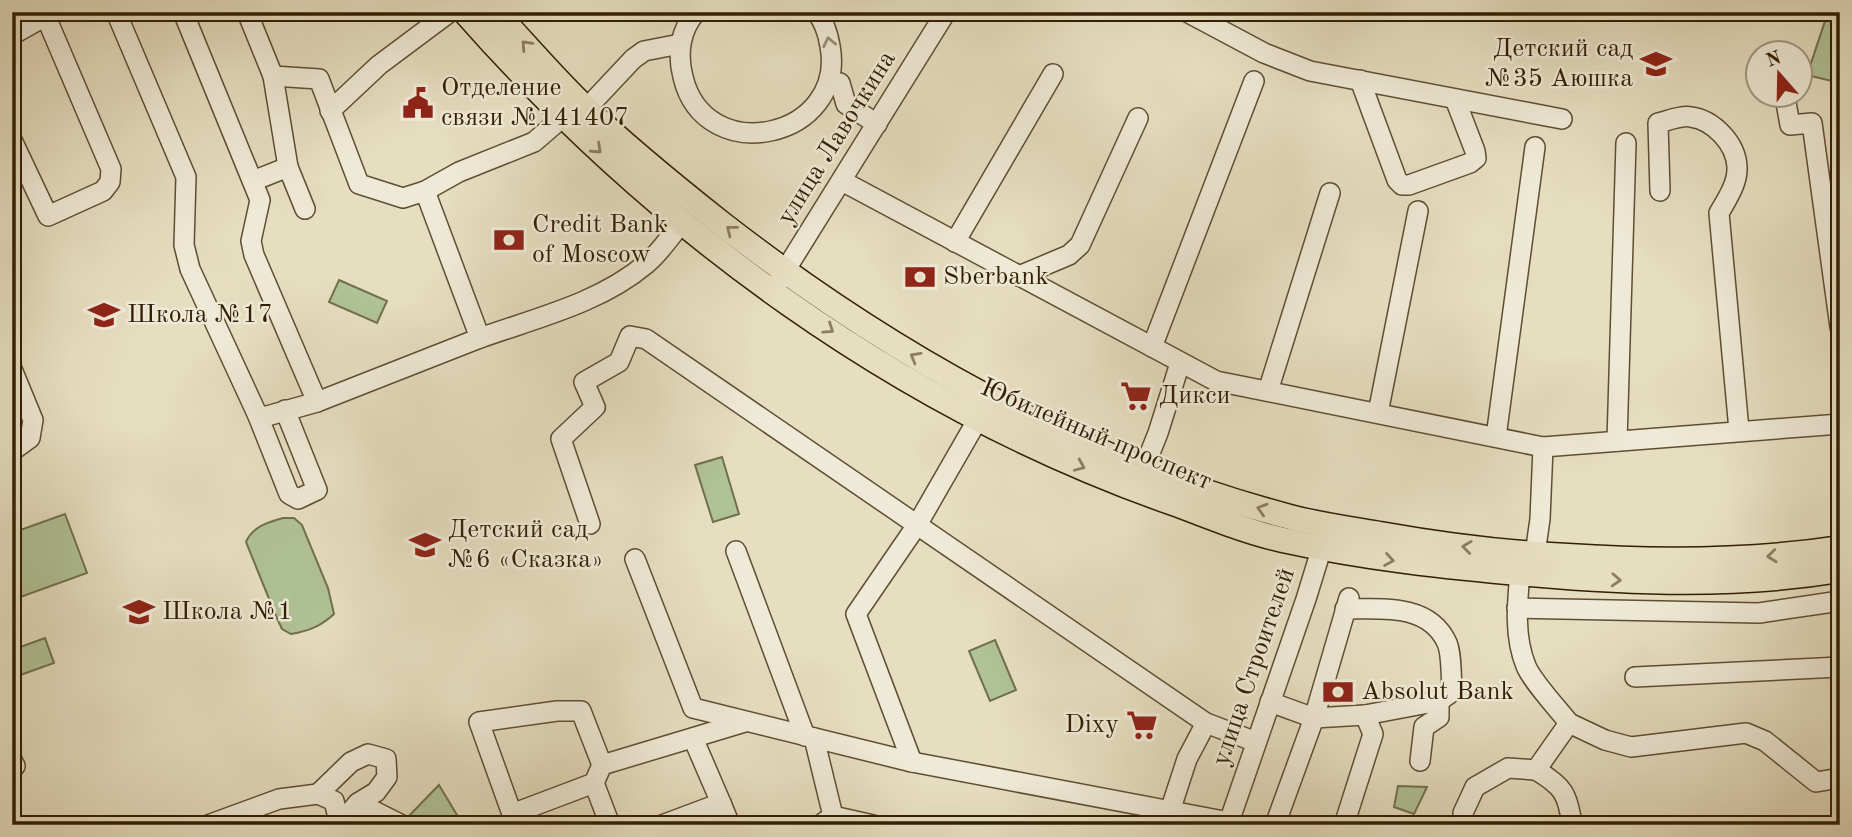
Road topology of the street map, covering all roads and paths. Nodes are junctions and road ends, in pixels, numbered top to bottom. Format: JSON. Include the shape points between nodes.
{"nodes":[{"id":1,"x":116,"y":12,"type":"edge"},
{"id":2,"x":183,"y":12,"type":"edge"},
{"id":3,"x":247,"y":12,"type":"edge"},
{"id":4,"x":450,"y":12,"type":"edge"},
{"id":5,"x":465,"y":12,"type":"edge"},
{"id":6,"x":495,"y":12,"type":"edge"},
{"id":7,"x":696,"y":12,"type":"edge"},
{"id":8,"x":816,"y":12,"type":"edge"},
{"id":9,"x":946,"y":12,"type":"edge"},
{"id":10,"x":1187,"y":12,"type":"edge"},
{"id":11,"x":49,"y":14,"type":"edge"},
{"id":12,"x":12,"y":35,"type":"edge"},
{"id":13,"x":680,"y":44,"type":"junction"},
{"id":14,"x":1053,"y":74,"type":"dead end"},
{"id":15,"x":273,"y":76,"type":"junction"},
{"id":16,"x":835,"y":79,"type":"junction"},
{"id":17,"x":1360,"y":80,"type":"junction"},
{"id":18,"x":1254,"y":81,"type":"dead end"},
{"id":19,"x":1455,"y":99,"type":"junction"},
{"id":20,"x":586,"y":108,"type":"junction"},
{"id":21,"x":1787,"y":108,"type":"edge"},
{"id":22,"x":330,"y":111,"type":"junction"},
{"id":23,"x":563,"y":117,"type":"junction"},
{"id":24,"x":1138,"y":118,"type":"dead end"},
{"id":25,"x":1563,"y":119,"type":"dead end"},
{"id":26,"x":877,"y":124,"type":"junction"},
{"id":27,"x":12,"y":140,"type":"edge"},
{"id":28,"x":1626,"y":144,"type":"dead end"},
{"id":29,"x":1535,"y":147,"type":"dead end"},
{"id":30,"x":288,"y":167,"type":"junction"},
{"id":31,"x":253,"y":181,"type":"junction"},
{"id":32,"x":842,"y":181,"type":"junction"},
{"id":33,"x":425,"y":191,"type":"junction"},
{"id":34,"x":1660,"y":191,"type":"dead end"},
{"id":35,"x":1330,"y":193,"type":"dead end"},
{"id":36,"x":305,"y":209,"type":"dead end"},
{"id":37,"x":1418,"y":211,"type":"dead end"},
{"id":38,"x":682,"y":223,"type":"junction"},
{"id":39,"x":955,"y":242,"type":"junction"},
{"id":40,"x":1019,"y":276,"type":"junction"},
{"id":41,"x":779,"y":281,"type":"junction"},
{"id":42,"x":1840,"y":327,"type":"edge"},
{"id":43,"x":480,"y":338,"type":"junction"},
{"id":44,"x":1152,"y":347,"type":"junction"},
{"id":45,"x":1180,"y":363,"type":"junction"},
{"id":46,"x":12,"y":369,"type":"edge"},
{"id":47,"x":1268,"y":391,"type":"junction"},
{"id":48,"x":317,"y":402,"type":"junction"},
{"id":49,"x":285,"y":410,"type":"junction"},
{"id":50,"x":1378,"y":413,"type":"junction"},
{"id":51,"x":258,"y":416,"type":"junction"},
{"id":52,"x":978,"y":419,"type":"junction"},
{"id":53,"x":1840,"y":424,"type":"edge"},
{"id":54,"x":1739,"y":430,"type":"junction"},
{"id":55,"x":1496,"y":437,"type":"junction"},
{"id":56,"x":1617,"y":441,"type":"junction"},
{"id":57,"x":1543,"y":447,"type":"junction"},
{"id":58,"x":12,"y":451,"type":"edge"},
{"id":59,"x":1144,"y":468,"type":"junction"},
{"id":60,"x":590,"y":524,"type":"dead end"},
{"id":61,"x":917,"y":525,"type":"junction"},
{"id":62,"x":1325,"y":537,"type":"junction"},
{"id":63,"x":1840,"y":548,"type":"edge"},
{"id":64,"x":736,"y":551,"type":"dead end"},
{"id":65,"x":635,"y":559,"type":"dead end"},
{"id":66,"x":1528,"y":564,"type":"junction"},
{"id":67,"x":1840,"y":570,"type":"edge"},
{"id":68,"x":1840,"y":601,"type":"edge"},
{"id":69,"x":1517,"y":608,"type":"junction"},
{"id":70,"x":1840,"y":667,"type":"edge"},
{"id":71,"x":1635,"y":677,"type":"dead end"},
{"id":72,"x":1439,"y":701,"type":"junction"},
{"id":73,"x":1270,"y":702,"type":"junction"},
{"id":74,"x":1365,"y":715,"type":"junction"},
{"id":75,"x":1314,"y":718,"type":"junction"},
{"id":76,"x":746,"y":721,"type":"junction"},
{"id":77,"x":1206,"y":723,"type":"junction"},
{"id":78,"x":1569,"y":723,"type":"junction"},
{"id":79,"x":809,"y":737,"type":"junction"},
{"id":80,"x":693,"y":738,"type":"junction"},
{"id":81,"x":1256,"y":741,"type":"junction"},
{"id":82,"x":12,"y":760,"type":"edge"},
{"id":83,"x":1420,"y":761,"type":"dead end"},
{"id":84,"x":912,"y":762,"type":"junction"},
{"id":85,"x":602,"y":765,"type":"junction"},
{"id":86,"x":12,"y":766,"type":"edge"},
{"id":87,"x":1536,"y":770,"type":"junction"},
{"id":88,"x":1840,"y":778,"type":"edge"},
{"id":89,"x":594,"y":783,"type":"junction"},
{"id":90,"x":318,"y":794,"type":"junction"},
{"id":91,"x":358,"y":803,"type":"junction"},
{"id":92,"x":721,"y":803,"type":"junction"},
{"id":93,"x":1170,"y":811,"type":"junction"},
{"id":94,"x":826,"y":820,"type":"edge"},
{"id":95,"x":340,"y":823,"type":"edge"},
{"id":96,"x":1229,"y":824,"type":"edge"},
{"id":97,"x":208,"y":825,"type":"edge"},
{"id":98,"x":402,"y":825,"type":"edge"},
{"id":99,"x":610,"y":825,"type":"edge"},
{"id":100,"x":662,"y":825,"type":"edge"},
{"id":101,"x":730,"y":825,"type":"edge"},
{"id":102,"x":873,"y":825,"type":"edge"},
{"id":103,"x":1275,"y":825,"type":"edge"},
{"id":104,"x":1344,"y":825,"type":"edge"},
{"id":105,"x":1464,"y":825,"type":"edge"},
{"id":106,"x":1572,"y":825,"type":"edge"}],
"edges":[{"from":1,"to":51,"type":"street","via":[[186,177],[184,245],[190,269]]},
{"from":2,"to":31,"type":"street"},
{"from":3,"to":15,"type":"street"},
{"from":4,"to":22,"type":"street","via":[[379,65]]},
{"from":5,"to":23,"type":"main road","name":"Юбилейный проспект"},
{"from":20,"to":6,"type":"main road","name":"Юбилейный проспект","one_way":true},
{"from":7,"to":13,"type":"street"},
{"from":16,"to":8,"type":"street","one_way":true,"via":[[828,32]]},
{"from":9,"to":26,"type":"street","name":"улица Лавочкина"},
{"from":10,"to":17,"type":"street","via":[[1264,53],[1310,71]]},
{"from":11,"to":12,"type":"street"},
{"from":11,"to":27,"type":"street","via":[[111,169],[110,182],[103,191],[48,216]]},
{"from":13,"to":16,"type":"street","via":[[685,88],[696,106],[730,130],[749,134],[785,128],[801,120]]},
{"from":13,"to":20,"type":"street","via":[[644,51],[633,58]]},
{"from":14,"to":39,"type":"street"},
{"from":15,"to":22,"type":"street","via":[[318,79]]},
{"from":15,"to":30,"type":"street"},
{"from":16,"to":26,"type":"street","via":[[846,104]]},
{"from":17,"to":19,"type":"street"},
{"from":17,"to":19,"type":"street","via":[[1402,185],[1476,159]]},
{"from":18,"to":44,"type":"street"},
{"from":19,"to":25,"type":"street"},
{"from":41,"to":20,"type":"main road","name":"Юбилейный проспект","one_way":true},
{"from":21,"to":42,"type":"street","via":[[1790,125],[1812,123]]},
{"from":22,"to":33,"type":"street","via":[[359,184],[404,198]]},
{"from":23,"to":33,"type":"street","via":[[534,142]]},
{"from":23,"to":38,"type":"main road","name":"Юбилейный проспект","one_way":true},
{"from":24,"to":40,"type":"street","via":[[1080,245],[1069,255]]},
{"from":26,"to":32,"type":"street","name":"улица Лавочкина"},
{"from":28,"to":56,"type":"street"},
{"from":29,"to":55,"type":"street"},
{"from":30,"to":31,"type":"street"},
{"from":30,"to":36,"type":"street"},
{"from":31,"to":48,"type":"street","via":[[260,200],[251,241],[254,255]]},
{"from":32,"to":39,"type":"street"},
{"from":32,"to":41,"type":"street","name":"улица Лавочкина"},
{"from":33,"to":43,"type":"street"},
{"from":34,"to":54,"type":"street","via":[[1658,123],[1690,116],[1715,128],[1729,142],[1737,166],[1720,213]]},
{"from":35,"to":47,"type":"street"},
{"from":37,"to":50,"type":"street"},
{"from":38,"to":41,"type":"main road","name":"Юбилейный проспект"},
{"from":38,"to":43,"type":"street","via":[[648,263],[615,285]]},
{"from":39,"to":40,"type":"street"},
{"from":40,"to":44,"type":"street"},
{"from":41,"to":52,"type":"main road","name":"Юбилейный проспект","one_way":true,"via":[[888,369]]},
{"from":59,"to":41,"type":"main road","name":"Юбилейный проспект","one_way":true,"via":[[1026,418]]},
{"from":43,"to":48,"type":"street"},
{"from":44,"to":45,"type":"street"},
{"from":45,"to":47,"type":"street","via":[[1216,381]]},
{"from":45,"to":59,"type":"street"},
{"from":46,"to":58,"type":"street","via":[[33,419],[30,438]]},
{"from":47,"to":50,"type":"street"},
{"from":48,"to":49,"type":"street"},
{"from":49,"to":51,"type":"street"},
{"from":49,"to":51,"type":"street","via":[[317,490],[298,499],[289,494]]},
{"from":50,"to":55,"type":"street"},
{"from":52,"to":61,"type":"street"},
{"from":52,"to":62,"type":"main road","name":"Юбилейный проспект","one_way":true,"via":[[1133,489],[1271,537]]},
{"from":53,"to":54,"type":"street"},
{"from":54,"to":56,"type":"street"},
{"from":55,"to":57,"type":"street"},
{"from":56,"to":57,"type":"street"},
{"from":57,"to":66,"type":"street","via":[[1540,519]]},
{"from":62,"to":59,"type":"main road","name":"Юбилейный проспект","one_way":true,"via":[[1291,517]]},
{"from":60,"to":61,"type":"street","via":[[561,439],[595,407],[584,382],[619,362],[630,336],[646,339]]},
{"from":61,"to":77,"type":"street"},
{"from":61,"to":84,"type":"street","via":[[856,614]]},
{"from":62,"to":66,"type":"main road","name":"Юбилейный проспект","via":[[1415,541]]},
{"from":62,"to":73,"type":"street","name":"улица Строителей"},
{"from":63,"to":66,"type":"main road","name":"Юбилейный проспект","one_way":true,"via":[[1703,561]]},
{"from":64,"to":79,"type":"street"},
{"from":65,"to":76,"type":"street","via":[[693,708]]},
{"from":66,"to":67,"type":"main road","name":"Юбилейный проспект","one_way":true,"via":[[1641,582],[1703,582]]},
{"from":66,"to":69,"type":"street"},
{"from":68,"to":69,"type":"street","via":[[1759,613]]},
{"from":69,"to":78,"type":"street","via":[[1526,668]]},
{"from":70,"to":71,"type":"street"},
{"from":72,"to":74,"type":"street"},
{"from":72,"to":75,"type":"street","via":[[1452,692],[1448,644],[1429,619],[1396,608],[1347,603]]},
{"from":72,"to":83,"type":"street","via":[[1439,717],[1424,727]]},
{"from":73,"to":75,"type":"street"},
{"from":73,"to":81,"type":"street","name":"улица Строителей"},
{"from":74,"to":75,"type":"street"},
{"from":74,"to":104,"type":"street","via":[[1373,734]]},
{"from":75,"to":103,"type":"street"},
{"from":76,"to":79,"type":"street"},
{"from":76,"to":80,"type":"street"},
{"from":77,"to":81,"type":"street"},
{"from":77,"to":93,"type":"street","via":[[1187,759]]},
{"from":78,"to":87,"type":"street"},
{"from":78,"to":88,"type":"street","via":[[1630,747],[1746,733],[1765,741],[1816,782]]},
{"from":79,"to":84,"type":"street"},
{"from":79,"to":94,"type":"street"},
{"from":80,"to":85,"type":"street"},
{"from":80,"to":92,"type":"street"},
{"from":81,"to":96,"type":"street","name":"улица Строителей"},
{"from":82,"to":86,"type":"street"},
{"from":84,"to":93,"type":"street"},
{"from":85,"to":89,"type":"street"},
{"from":85,"to":89,"type":"street","via":[[581,711],[479,722],[512,814]]},
{"from":87,"to":105,"type":"street","via":[[1508,768],[1475,787],[1463,813]]},
{"from":87,"to":106,"type":"street","via":[[1555,781],[1569,800]]},
{"from":89,"to":99,"type":"street"},
{"from":90,"to":91,"type":"street","via":[[351,762],[368,754],[386,760],[387,777],[376,792]]},
{"from":90,"to":95,"type":"street","via":[[334,801]]},
{"from":90,"to":97,"type":"street","via":[[279,799]]},
{"from":91,"to":95,"type":"street"},
{"from":91,"to":98,"type":"street"},
{"from":92,"to":100,"type":"street"},
{"from":92,"to":101,"type":"street"},
{"from":93,"to":96,"type":"street"},
{"from":94,"to":102,"type":"street"}]}
